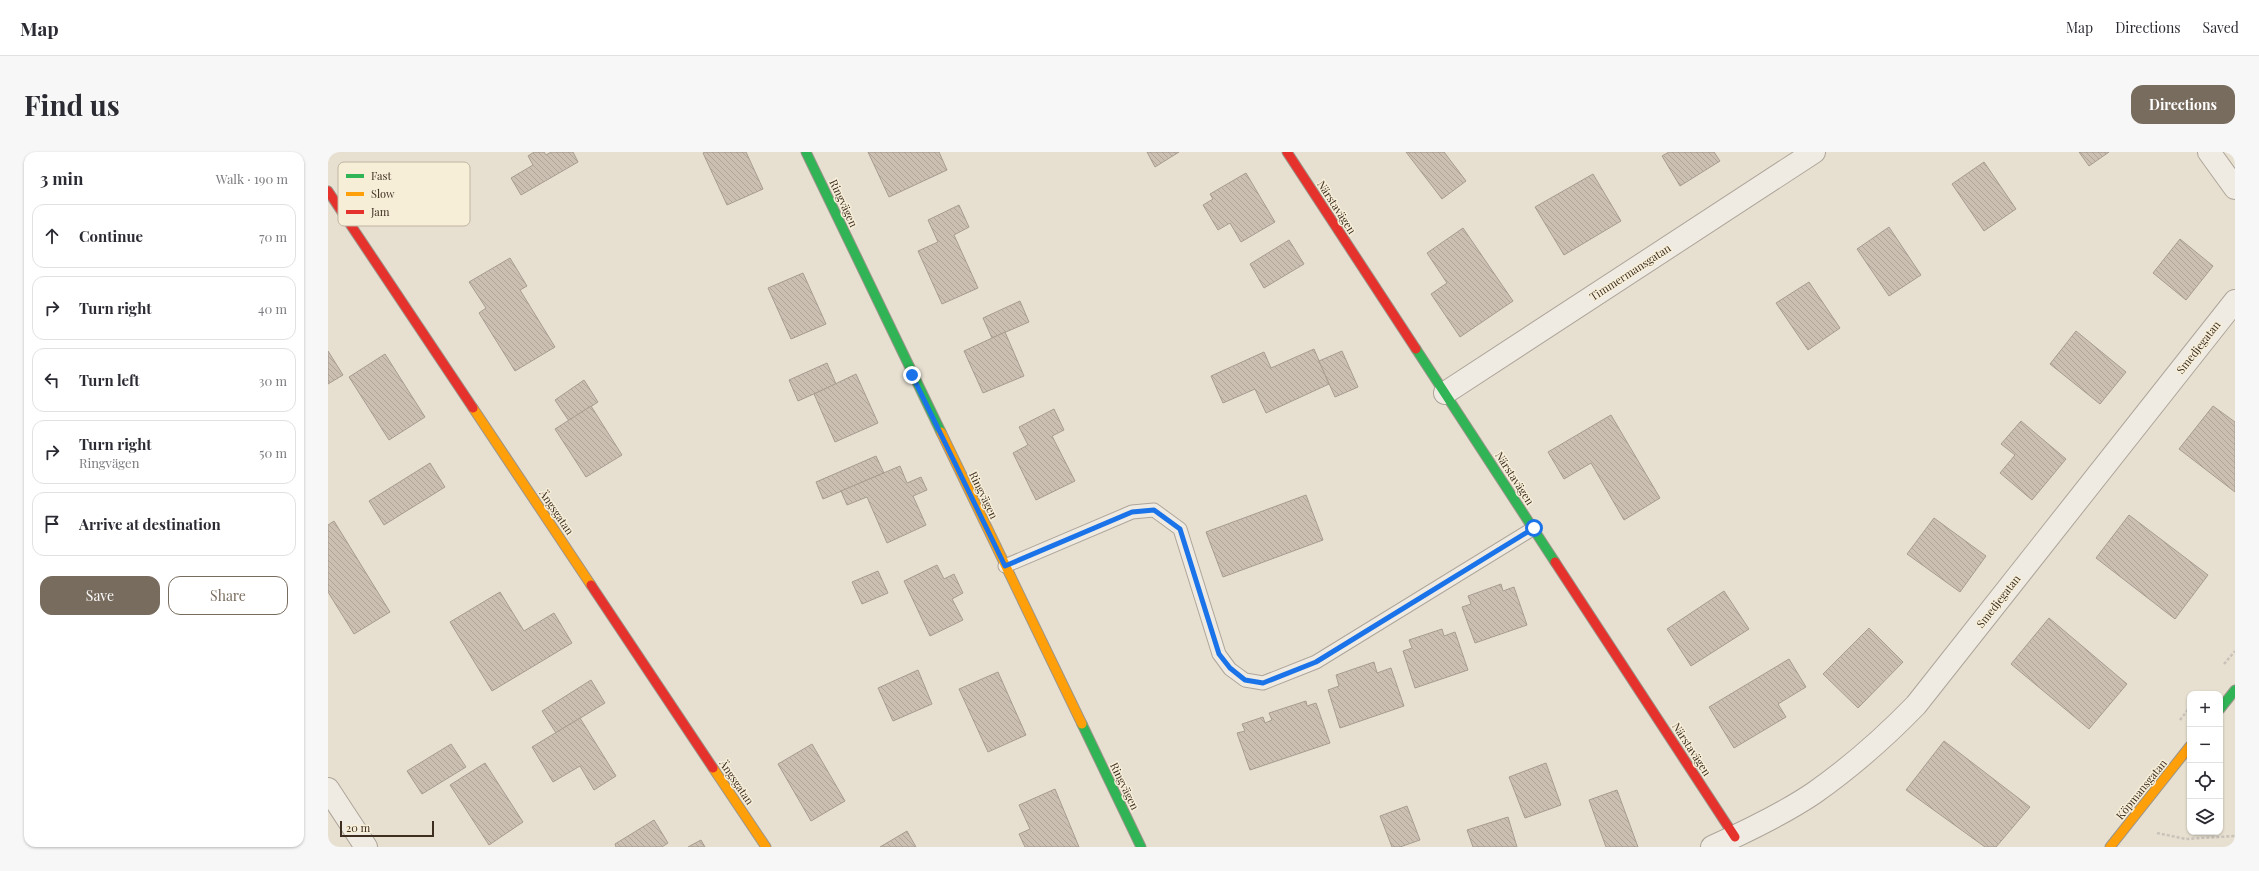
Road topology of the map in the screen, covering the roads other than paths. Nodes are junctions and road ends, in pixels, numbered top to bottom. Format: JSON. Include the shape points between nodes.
{"nodes":[{"id":1,"x":806,"y":152,"type":"edge"},
{"id":2,"x":1287,"y":152,"type":"edge"},
{"id":3,"x":1814,"y":152,"type":"edge"},
{"id":4,"x":2209,"y":152,"type":"edge"},
{"id":5,"x":2235,"y":188,"type":"edge"},
{"id":6,"x":328,"y":190,"type":"edge"},
{"id":7,"x":338,"y":205,"type":"edge"},
{"id":8,"x":352,"y":226,"type":"edge"},
{"id":9,"x":2235,"y":301,"type":"edge"},
{"id":10,"x":1445,"y":393,"type":"junction"},
{"id":11,"x":1534,"y":528,"type":"junction"},
{"id":12,"x":1005,"y":566,"type":"junction"},
{"id":13,"x":2235,"y":690,"type":"edge"},
{"id":14,"x":2223,"y":705,"type":"edge"},
{"id":15,"x":2187,"y":750,"type":"edge"},
{"id":16,"x":328,"y":789,"type":"edge"},
{"id":17,"x":1735,"y":837,"type":"junction"},
{"id":18,"x":366,"y":847,"type":"edge"},
{"id":19,"x":766,"y":847,"type":"edge"},
{"id":20,"x":1141,"y":847,"type":"edge"},
{"id":21,"x":1712,"y":847,"type":"edge"},
{"id":22,"x":2110,"y":847,"type":"edge"}],
"edges":[{"from":1,"to":12,"type":"street","name":"Ringvägen"},
{"from":2,"to":10,"type":"street","name":"Närstavägen"},
{"from":3,"to":10,"type":"street","name":"Timmermansgatan"},
{"from":4,"to":5,"type":"street"},
{"from":6,"to":7,"type":"street","name":"Ängsgatan"},
{"from":8,"to":19,"type":"street","name":"Ängsgatan"},
{"from":9,"to":17,"type":"street","name":"Smedjegatan","via":[[1916,705],[1885,737],[1814,793]]},
{"from":10,"to":11,"type":"street","name":"Närstavägen"},
{"from":11,"to":12,"type":"lane","via":[[1316,662],[1263,683],[1245,680],[1230,668],[1219,654],[1180,529],[1154,510],[1132,512]]},
{"from":11,"to":17,"type":"street","name":"Närstavägen"},
{"from":12,"to":20,"type":"street","name":"Ringvägen"},
{"from":13,"to":14,"type":"street"},
{"from":15,"to":22,"type":"street","name":"Köpmansgatan"},
{"from":16,"to":18,"type":"street"},
{"from":17,"to":21,"type":"street","name":"Smedjegatan"}]}
